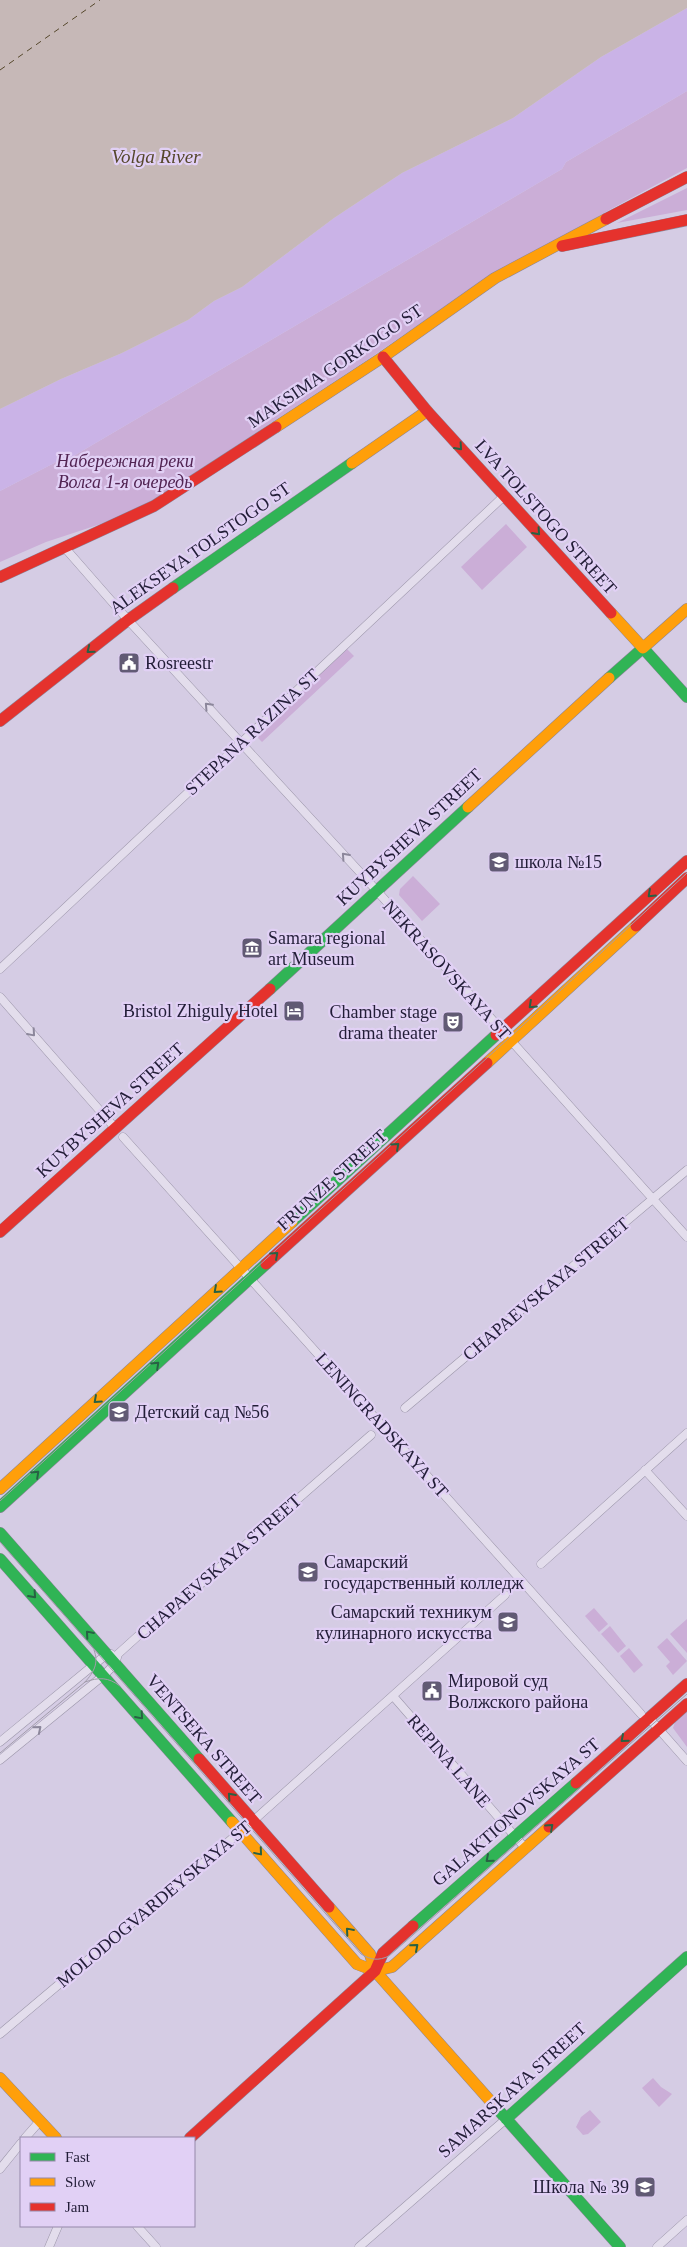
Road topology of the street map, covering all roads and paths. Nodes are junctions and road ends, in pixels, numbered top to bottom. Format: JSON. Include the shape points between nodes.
{"nodes":[{"id":1,"x":687,"y":177,"type":"edge"},
{"id":2,"x":687,"y":220,"type":"edge"},
{"id":3,"x":558,"y":247,"type":"junction"},
{"id":4,"x":383,"y":357,"type":"junction"},
{"id":5,"x":426,"y":411,"type":"junction"},
{"id":6,"x":504,"y":496,"type":"junction"},
{"id":7,"x":65,"y":548,"type":"junction"},
{"id":8,"x":0,"y":577,"type":"edge"},
{"id":9,"x":687,"y":609,"type":"edge"},
{"id":10,"x":128,"y":620,"type":"junction"},
{"id":11,"x":643,"y":648,"type":"junction"},
{"id":12,"x":687,"y":698,"type":"edge"},
{"id":13,"x":0,"y":721,"type":"edge"},
{"id":14,"x":241,"y":742,"type":"junction"},
{"id":15,"x":687,"y":861,"type":"edge"},
{"id":16,"x":687,"y":878,"type":"edge"},
{"id":17,"x":377,"y":892,"type":"junction"},
{"id":18,"x":0,"y":969,"type":"edge"},
{"id":19,"x":0,"y":997,"type":"edge"},
{"id":20,"x":502,"y":1031,"type":"junction"},
{"id":21,"x":512,"y":1042,"type":"junction"},
{"id":22,"x":120,"y":1133,"type":"junction"},
{"id":23,"x":687,"y":1170,"type":"edge"},
{"id":24,"x":652,"y":1199,"type":"junction"},
{"id":25,"x":0,"y":1232,"type":"edge"},
{"id":26,"x":687,"y":1237,"type":"edge"},
{"id":27,"x":241,"y":1269,"type":"junction"},
{"id":28,"x":250,"y":1278,"type":"junction"},
{"id":29,"x":405,"y":1408,"type":"dead end"},
{"id":30,"x":687,"y":1433,"type":"edge"},
{"id":31,"x":371,"y":1435,"type":"dead end"},
{"id":32,"x":645,"y":1470,"type":"junction"},
{"id":33,"x":0,"y":1489,"type":"edge"},
{"id":34,"x":0,"y":1507,"type":"edge"},
{"id":35,"x":687,"y":1516,"type":"edge"},
{"id":36,"x":0,"y":1534,"type":"edge"},
{"id":37,"x":0,"y":1559,"type":"edge"},
{"id":38,"x":541,"y":1564,"type":"dead end"},
{"id":39,"x":505,"y":1595,"type":"dead end"},
{"id":40,"x":113,"y":1658,"type":"junction"},
{"id":41,"x":95,"y":1664,"type":"junction"},
{"id":42,"x":104,"y":1675,"type":"junction"},
{"id":43,"x":687,"y":1684,"type":"edge"},
{"id":44,"x":393,"y":1696,"type":"junction"},
{"id":45,"x":687,"y":1704,"type":"edge"},
{"id":46,"x":645,"y":1716,"type":"junction"},
{"id":47,"x":659,"y":1730,"type":"junction"},
{"id":48,"x":0,"y":1742,"type":"edge"},
{"id":49,"x":0,"y":1760,"type":"edge"},
{"id":50,"x":687,"y":1761,"type":"edge"},
{"id":51,"x":253,"y":1821,"type":"junction"},
{"id":52,"x":241,"y":1831,"type":"junction"},
{"id":53,"x":514,"y":1837,"type":"junction"},
{"id":54,"x":526,"y":1849,"type":"junction"},
{"id":55,"x":687,"y":1957,"type":"edge"},
{"id":56,"x":375,"y":1972,"type":"junction"},
{"id":57,"x":0,"y":2034,"type":"edge"},
{"id":58,"x":0,"y":2078,"type":"edge"},
{"id":59,"x":506,"y":2119,"type":"junction"},
{"id":60,"x":40,"y":2121,"type":"junction"},
{"id":61,"x":27,"y":2137,"type":"edge"},
{"id":62,"x":55,"y":2137,"type":"edge"},
{"id":63,"x":191,"y":2137,"type":"edge"},
{"id":64,"x":20,"y":2144,"type":"edge"},
{"id":65,"x":0,"y":2169,"type":"edge"},
{"id":66,"x":687,"y":2220,"type":"edge"},
{"id":67,"x":58,"y":2227,"type":"edge"},
{"id":68,"x":137,"y":2227,"type":"edge"},
{"id":69,"x":49,"y":2247,"type":"edge"},
{"id":70,"x":156,"y":2247,"type":"edge"},
{"id":71,"x":359,"y":2247,"type":"edge"},
{"id":72,"x":620,"y":2247,"type":"edge"},
{"id":73,"x":657,"y":2247,"type":"edge"}],
"edges":[{"from":1,"to":3,"type":"main road","name":"MAKSIMA GORKOGO ST"},
{"from":2,"to":3,"type":"main road"},
{"from":3,"to":4,"type":"main road","name":"MAKSIMA GORKOGO ST","via":[[495,278]]},
{"from":4,"to":5,"type":"main road","name":"LVA TOLSTOGO STREET"},
{"from":4,"to":7,"type":"main road","name":"MAKSIMA GORKOGO ST","via":[[162,501]]},
{"from":5,"to":6,"type":"main road","name":"LVA TOLSTOGO STREET","one_way":true},
{"from":5,"to":10,"type":"main road","name":"ALEKSEYA TOLSTOGO ST"},
{"from":6,"to":11,"type":"main road","name":"LVA TOLSTOGO STREET","one_way":true},
{"from":6,"to":14,"type":"street","name":"STEPANA RAZINA ST"},
{"from":7,"to":8,"type":"main road","name":"MAKSIMA GORKOGO ST"},
{"from":7,"to":10,"type":"street","name":"NEKRASOVSKAYA ST"},
{"from":9,"to":11,"type":"main road","name":"KUYBYSHEVA STREET"},
{"from":10,"to":13,"type":"main road","name":"ALEKSEYA TOLSTOGO ST","one_way":true},
{"from":14,"to":10,"type":"street","name":"NEKRASOVSKAYA ST","one_way":true},
{"from":11,"to":12,"type":"main road","name":"LVA TOLSTOGO STREET"},
{"from":11,"to":17,"type":"main road","name":"KUYBYSHEVA STREET","via":[[506,770]]},
{"from":17,"to":14,"type":"street","name":"NEKRASOVSKAYA ST","one_way":true},
{"from":14,"to":18,"type":"street","name":"STEPANA RAZINA ST"},
{"from":15,"to":20,"type":"main road","name":"FRUNZE STREET","one_way":true},
{"from":16,"to":21,"type":"main road","name":"FRUNZE STREET"},
{"from":17,"to":20,"type":"street","name":"NEKRASOVSKAYA ST"},
{"from":17,"to":22,"type":"main road","name":"KUYBYSHEVA STREET"},
{"from":19,"to":22,"type":"street","name":"LENINGRADSKAYA ST","one_way":true},
{"from":20,"to":21,"type":"street","name":"NEKRASOVSKAYA ST"},
{"from":20,"to":27,"type":"main road","name":"FRUNZE STREET"},
{"from":21,"to":24,"type":"street","name":"NEKRASOVSKAYA ST"},
{"from":28,"to":21,"type":"main road","name":"FRUNZE STREET","one_way":true},
{"from":22,"to":25,"type":"main road","name":"KUYBYSHEVA STREET"},
{"from":22,"to":27,"type":"street","name":"LENINGRADSKAYA ST"},
{"from":23,"to":24,"type":"street","name":"CHAPAEVSKAYA STREET"},
{"from":24,"to":26,"type":"street","name":"NEKRASOVSKAYA ST"},
{"from":24,"to":29,"type":"street","name":"CHAPAEVSKAYA STREET"},
{"from":27,"to":28,"type":"street","name":"LENINGRADSKAYA ST"},
{"from":27,"to":33,"type":"main road","name":"FRUNZE STREET","one_way":true},
{"from":34,"to":28,"type":"main road","name":"FRUNZE STREET","one_way":true},
{"from":28,"to":46,"type":"street","name":"LENINGRADSKAYA ST"},
{"from":30,"to":32,"type":"street"},
{"from":31,"to":40,"type":"street","name":"CHAPAEVSKAYA STREET"},
{"from":32,"to":35,"type":"street"},
{"from":32,"to":38,"type":"street"},
{"from":40,"to":36,"type":"main road","name":"VENTSEKA STREET","one_way":true},
{"from":37,"to":41,"type":"main road","name":"VENTSEKA STREET","one_way":true},
{"from":39,"to":44,"type":"street","name":"MOLODOGVARDEYSKAYA ST"},
{"from":40,"to":41,"type":"street","name":"CHAPAEVSKAYA STREET"},
{"from":40,"to":42,"type":"street","name":"CHAPAEVSKAYA STREET"},
{"from":51,"to":40,"type":"main road","name":"VENTSEKA STREET","one_way":true},
{"from":41,"to":42,"type":"main road","name":"VENTSEKA STREET"},
{"from":41,"to":48,"type":"street","name":"CHAPAEVSKAYA STREET"},
{"from":49,"to":42,"type":"street","name":"CHAPAEVSKAYA STREET","one_way":true},
{"from":42,"to":52,"type":"main road","name":"VENTSEKA STREET","one_way":true},
{"from":43,"to":46,"type":"main road","name":"GALAKTIONOVSKAYA ST"},
{"from":44,"to":51,"type":"street","name":"MOLODOGVARDEYSKAYA ST"},
{"from":44,"to":53,"type":"street","name":"REPINA LANE"},
{"from":45,"to":47,"type":"main road","name":"GALAKTIONOVSKAYA ST"},
{"from":46,"to":47,"type":"street","name":"LENINGRADSKAYA ST"},
{"from":46,"to":53,"type":"main road","name":"GALAKTIONOVSKAYA ST","one_way":true},
{"from":47,"to":50,"type":"street","name":"LENINGRADSKAYA ST"},
{"from":54,"to":47,"type":"main road","name":"GALAKTIONOVSKAYA ST","one_way":true},
{"from":51,"to":52,"type":"street","name":"MOLODOGVARDEYSKAYA ST"},
{"from":56,"to":51,"type":"main road","name":"VENTSEKA STREET","one_way":true,"via":[[370,1954]]},
{"from":52,"to":56,"type":"main road","name":"VENTSEKA STREET","one_way":true,"via":[[357,1964]]},
{"from":52,"to":57,"type":"street","name":"MOLODOGVARDEYSKAYA ST"},
{"from":53,"to":54,"type":"street","name":"REPINA LANE"},
{"from":53,"to":56,"type":"main road","name":"GALAKTIONOVSKAYA ST","one_way":true,"via":[[383,1953]]},
{"from":56,"to":54,"type":"main road","name":"GALAKTIONOVSKAYA ST","one_way":true,"via":[[392,1967]]},
{"from":55,"to":59,"type":"main road","name":"SAMARSKAYA STREET"},
{"from":56,"to":59,"type":"main road","name":"VENTSEKA STREET"},
{"from":56,"to":63,"type":"main road","name":"GALAKTIONOVSKAYA ST"},
{"from":58,"to":60,"type":"main road"},
{"from":59,"to":71,"type":"street","name":"SAMARSKAYA STREET"},
{"from":59,"to":72,"type":"main road","name":"VENTSEKA STREET"},
{"from":60,"to":61,"type":"street"},
{"from":60,"to":62,"type":"main road"},
{"from":64,"to":65,"type":"street"},
{"from":66,"to":73,"type":"street"},
{"from":67,"to":69,"type":"street"},
{"from":68,"to":70,"type":"street"}]}
